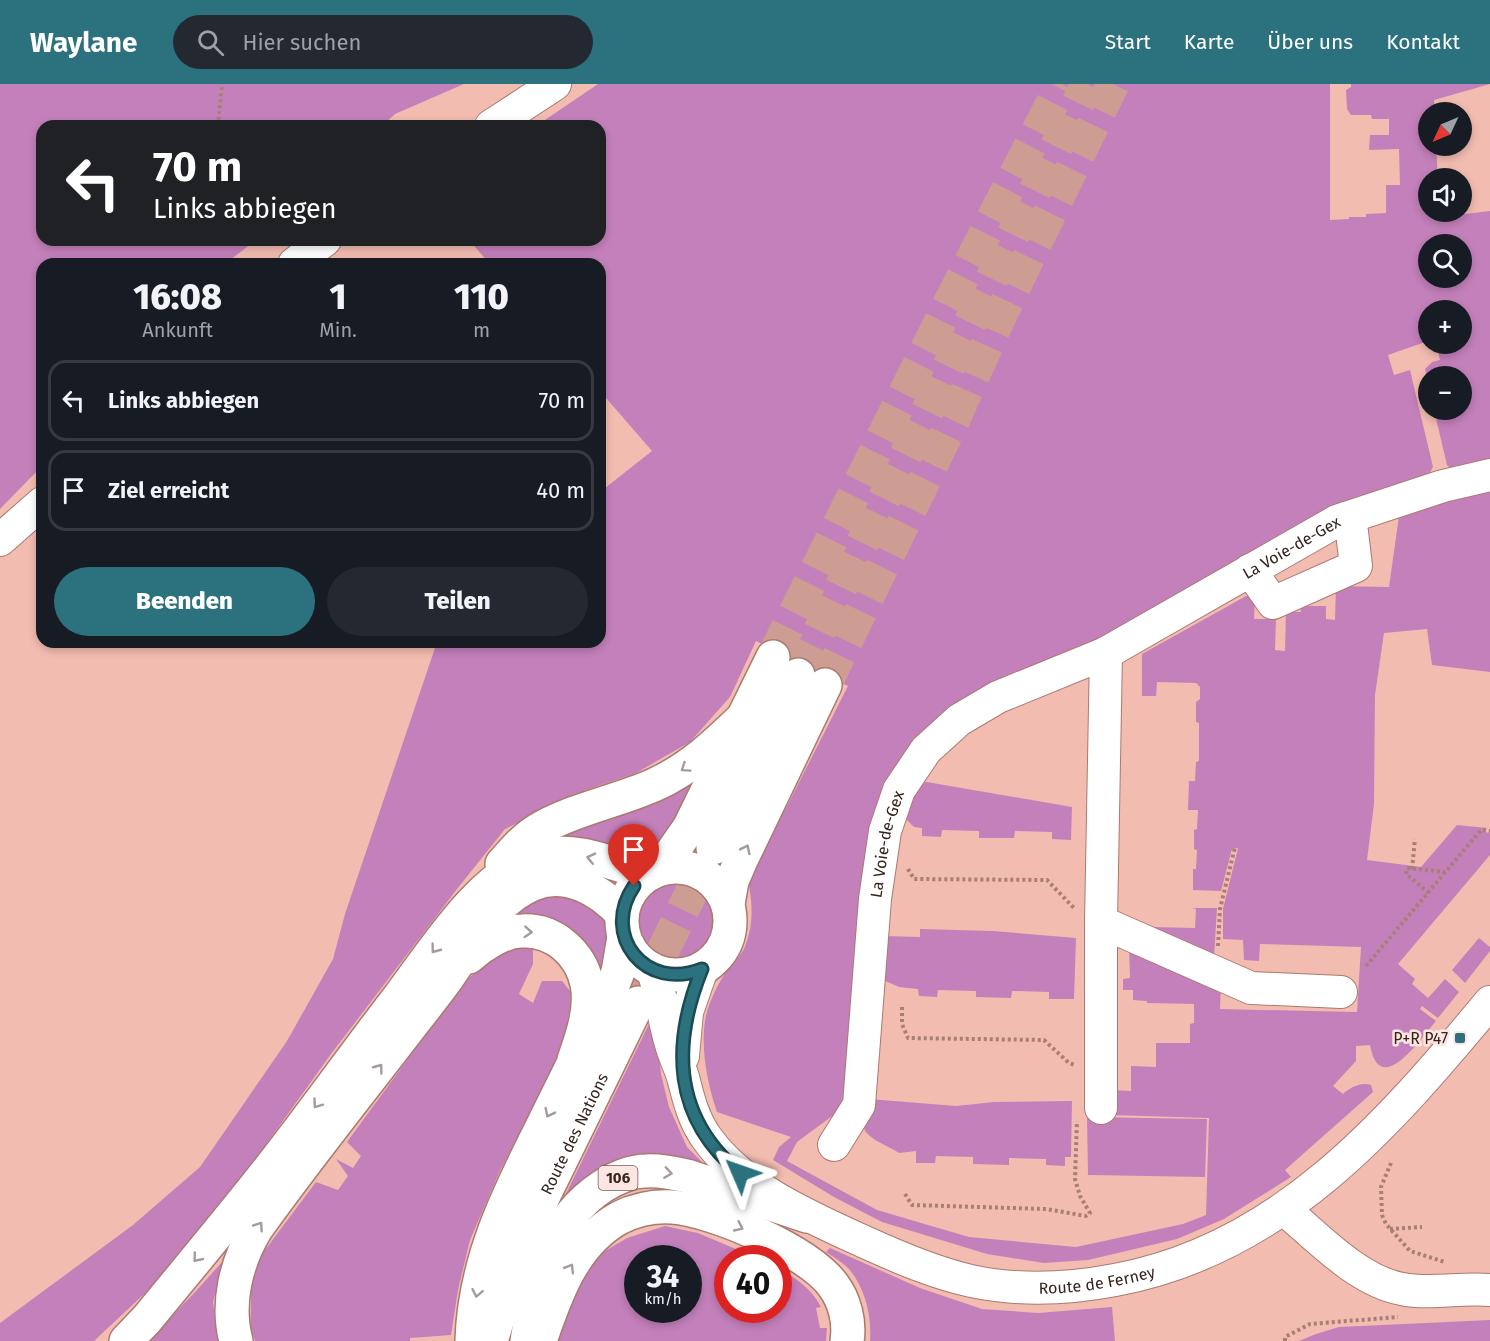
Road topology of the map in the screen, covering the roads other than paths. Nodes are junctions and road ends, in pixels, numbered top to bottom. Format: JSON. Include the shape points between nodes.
{"nodes":[{"id":1,"x":555,"y":84,"type":"edge"},
{"id":2,"x":500,"y":120,"type":"edge"},
{"id":3,"x":317,"y":246,"type":"edge"},
{"id":4,"x":302,"y":258,"type":"edge"},
{"id":5,"x":1490,"y":475,"type":"edge"},
{"id":6,"x":36,"y":508,"type":"edge"},
{"id":7,"x":1346,"y":518,"type":"junction"},
{"id":8,"x":0,"y":540,"type":"edge"},
{"id":9,"x":1250,"y":570,"type":"junction"},
{"id":10,"x":1106,"y":653,"type":"junction"},
{"id":11,"x":799,"y":672,"type":"junction"},
{"id":12,"x":745,"y":716,"type":"junction"},
{"id":13,"x":713,"y":848,"type":"tunnel mouth"},
{"id":14,"x":654,"y":871,"type":"junction"},
{"id":15,"x":482,"y":892,"type":"junction"},
{"id":16,"x":728,"y":904,"type":"junction"},
{"id":17,"x":1092,"y":916,"type":"junction"},
{"id":18,"x":623,"y":926,"type":"junction"},
{"id":19,"x":652,"y":969,"type":"junction"},
{"id":20,"x":702,"y":969,"type":"junction"},
{"id":21,"x":445,"y":981,"type":"junction"},
{"id":22,"x":1341,"y":992,"type":"dead end"},
{"id":23,"x":1490,"y":1002,"type":"edge"},
{"id":24,"x":638,"y":1004,"type":"tunnel mouth"},
{"id":25,"x":574,"y":1060,"type":"junction"},
{"id":26,"x":683,"y":1078,"type":"junction"},
{"id":27,"x":1089,"y":1109,"type":"road end"},
{"id":28,"x":834,"y":1145,"type":"dead end"},
{"id":29,"x":1284,"y":1209,"type":"junction"},
{"id":30,"x":807,"y":1216,"type":"junction"},
{"id":31,"x":515,"y":1268,"type":"junction"},
{"id":32,"x":1490,"y":1290,"type":"edge"},
{"id":33,"x":126,"y":1341,"type":"edge"},
{"id":34,"x":236,"y":1341,"type":"edge"},
{"id":35,"x":472,"y":1341,"type":"edge"},
{"id":36,"x":491,"y":1341,"type":"edge"},
{"id":37,"x":513,"y":1341,"type":"edge"},
{"id":38,"x":527,"y":1341,"type":"edge"},
{"id":39,"x":540,"y":1341,"type":"edge"},
{"id":40,"x":847,"y":1341,"type":"edge"}],
"edges":[{"from":1,"to":2,"type":"street"},
{"from":3,"to":4,"type":"street"},
{"from":5,"to":7,"type":"street","name":"La Voie-de-Gex"},
{"from":6,"to":8,"type":"street"},
{"from":7,"to":9,"type":"street","name":"La Voie-de-Gex"},
{"from":7,"to":9,"type":"street","via":[[1352,532],[1356,566],[1273,603]]},
{"from":9,"to":10,"type":"street","name":"La Voie-de-Gex"},
{"from":10,"to":17,"type":"street"},
{"from":10,"to":28,"type":"street","name":"La Voie-de-Gex","via":[[998,697],[959,720],[926,750],[899,790],[885,831],[875,899],[859,1105]]},
{"from":11,"to":12,"type":"main road"},
{"from":11,"to":13,"type":"main road"},
{"from":16,"to":11,"type":"main road","one_way":true},
{"from":12,"to":14,"type":"main road","via":[[689,828]]},
{"from":12,"to":15,"type":"main road","one_way":true,"via":[[678,772],[633,794],[541,828],[513,851]]},
{"from":14,"to":15,"type":"main road","one_way":true,"via":[[554,853],[515,866]]},
{"from":14,"to":16,"type":"main road","via":[[681,867],[701,873],[713,881]]},
{"from":14,"to":18,"type":"main road","via":[[629,894]]},
{"from":15,"to":33,"type":"main road","one_way":true,"via":[[270,1168]]},
{"from":16,"to":20,"type":"main road","number":"106","via":[[729,934],[714,960]]},
{"from":17,"to":22,"type":"street","via":[[1251,988]]},
{"from":17,"to":27,"type":"street"},
{"from":18,"to":19,"type":"main road","number":"106","via":[[633,954]]},
{"from":18,"to":21,"type":"main road","via":[[599,894],[575,882],[550,880],[532,884],[494,914]]},
{"from":18,"to":25,"type":"main road","via":[[618,972]]},
{"from":19,"to":20,"type":"main road","via":[[674,975]]},
{"from":19,"to":26,"type":"street","name":"Route de Ferney","number":"106","via":[[670,1044]]},
{"from":20,"to":26,"type":"street","name":"Route de Ferney","number":"106","via":[[687,1012]]},
{"from":21,"to":25,"type":"main road","one_way":true,"via":[[477,949],[506,934],[532,931],[559,940],[579,961],[587,984],[587,1011]]},
{"from":34,"to":21,"type":"main road","one_way":true,"via":[[231,1314],[234,1285],[248,1242]]},
{"from":23,"to":29,"type":"street","name":"Route de Ferney","number":"106","via":[[1391,1116]]},
{"from":24,"to":31,"type":"main road","name":"Route des Nations","via":[[523,1238]]},
{"from":25,"to":35,"type":"main road","one_way":true,"via":[[503,1206],[474,1303]]},
{"from":26,"to":30,"type":"street","name":"Route de Ferney","number":"106","via":[[694,1117],[715,1149],[746,1177]]},
{"from":29,"to":30,"type":"street","name":"Route de Ferney","number":"106","via":[[1228,1242],[1182,1262],[1131,1277],[1058,1288],[959,1278],[891,1254]]},
{"from":29,"to":32,"type":"street","via":[[1356,1269],[1391,1287]]},
{"from":38,"to":30,"type":"main road","number":"106","one_way":true,"via":[[544,1263],[564,1224],[587,1196],[609,1182],[645,1171],[668,1172]]},
{"from":31,"to":36,"type":"main road","name":"Route des Nations"},
{"from":31,"to":37,"type":"main road","name":"Route des Nations","via":[[511,1304]]},
{"from":39,"to":40,"type":"main road","one_way":true,"via":[[558,1289],[591,1240],[632,1213],[673,1207],[728,1222],[814,1265],[840,1296],[848,1325]]}]}
